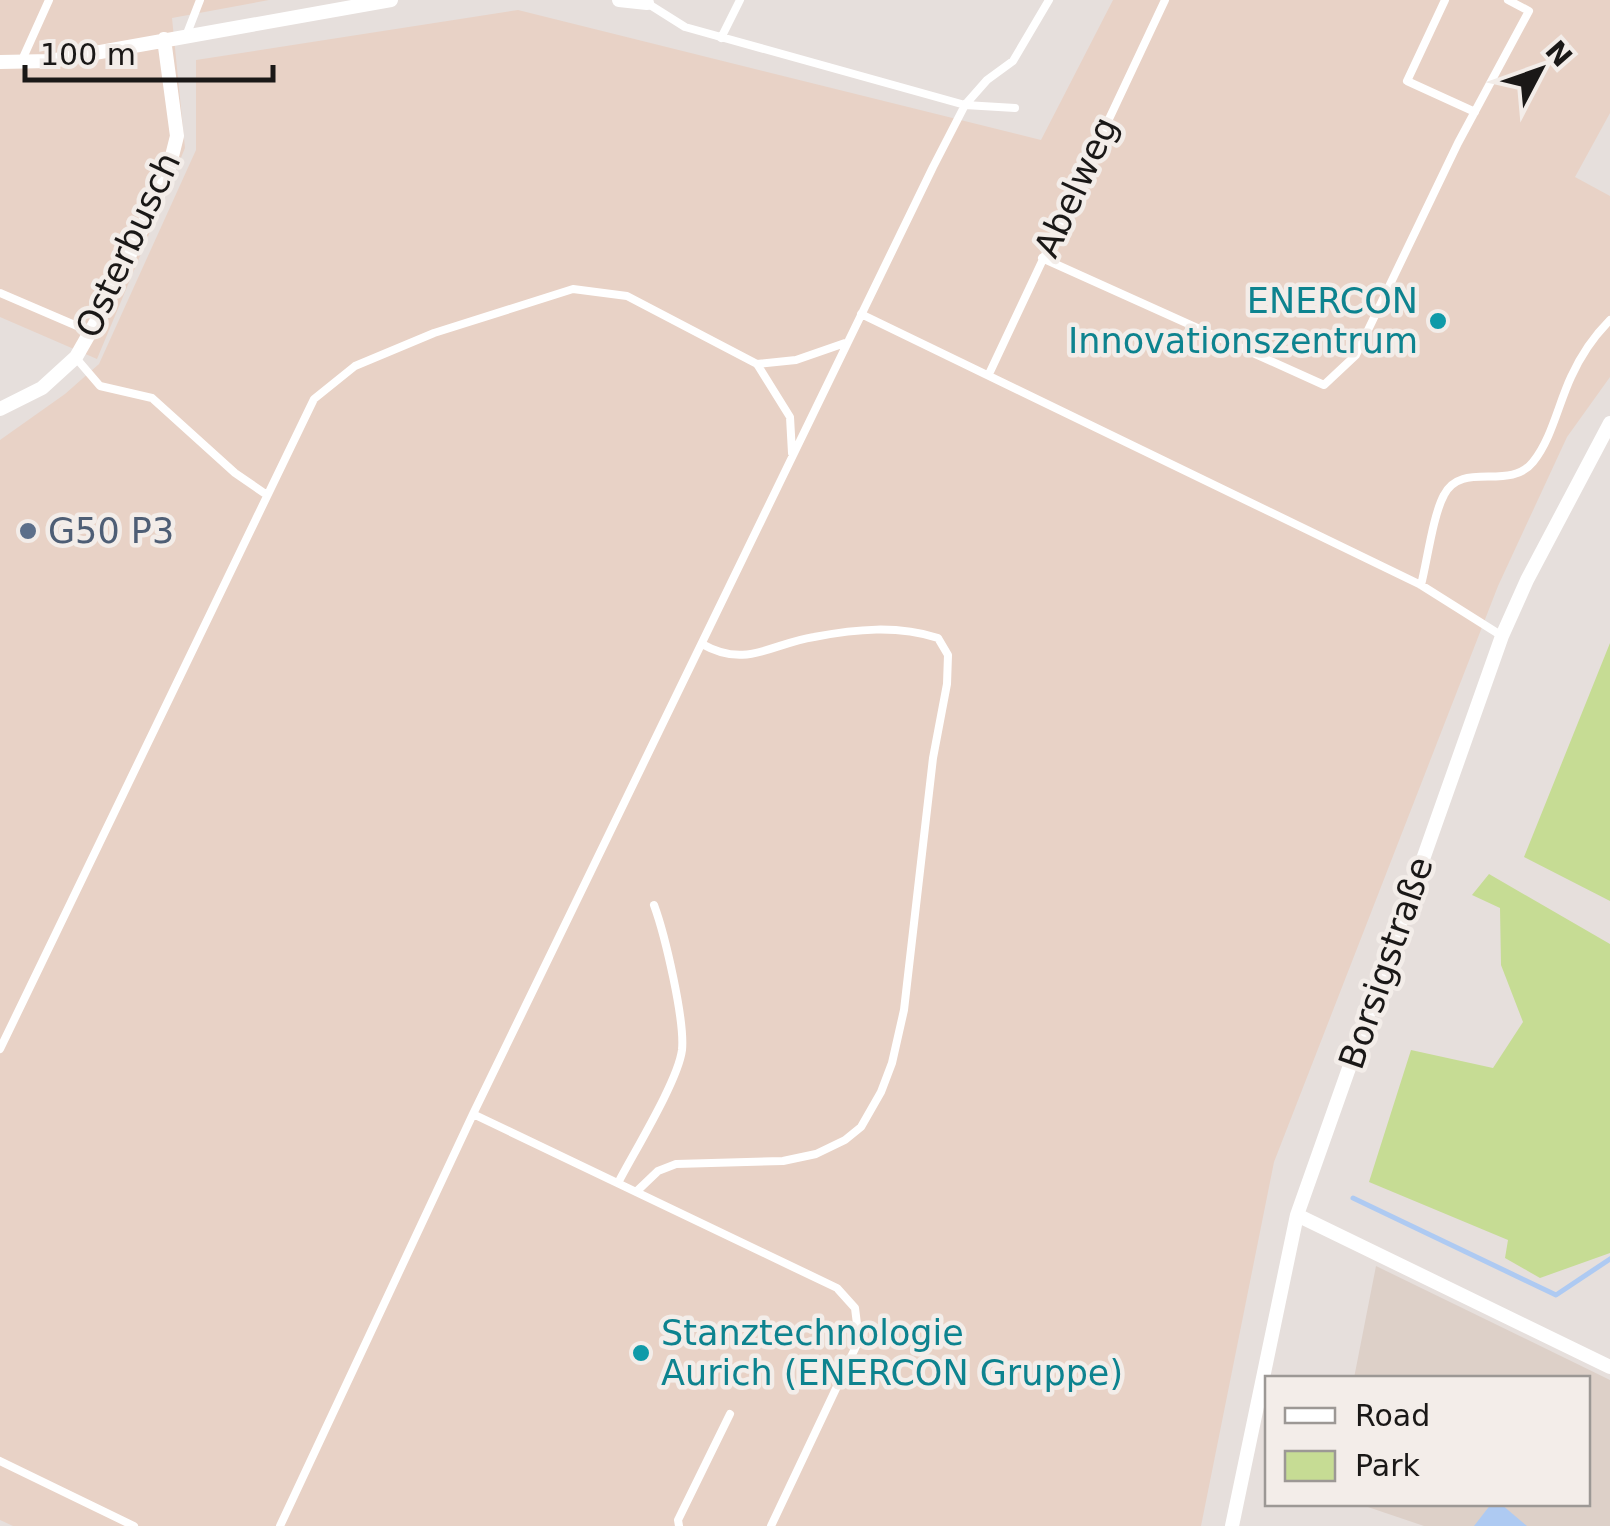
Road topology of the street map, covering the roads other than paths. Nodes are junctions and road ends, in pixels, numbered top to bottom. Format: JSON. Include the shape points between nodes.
{"nodes":[{"id":1,"x":49,"y":0,"type":"edge"},
{"id":2,"x":200,"y":0,"type":"edge"},
{"id":3,"x":391,"y":0,"type":"edge"},
{"id":4,"x":619,"y":0,"type":"edge"},
{"id":5,"x":740,"y":0,"type":"edge"},
{"id":6,"x":1049,"y":0,"type":"edge"},
{"id":7,"x":1165,"y":0,"type":"edge"},
{"id":8,"x":1445,"y":0,"type":"edge"},
{"id":9,"x":1508,"y":0,"type":"edge"},
{"id":10,"x":647,"y":3,"type":"joint"},
{"id":11,"x":186,"y":36,"type":"junction"},
{"id":12,"x":721,"y":38,"type":"junction"},
{"id":13,"x":164,"y":40,"type":"junction"},
{"id":14,"x":0,"y":62,"type":"edge"},
{"id":15,"x":20,"y":64,"type":"junction"},
{"id":16,"x":965,"y":106,"type":"junction"},
{"id":17,"x":1015,"y":108,"type":"dead end"},
{"id":18,"x":1475,"y":112,"type":"junction"},
{"id":19,"x":1042,"y":258,"type":"junction"},
{"id":20,"x":0,"y":292,"type":"edge"},
{"id":21,"x":861,"y":314,"type":"junction"},
{"id":22,"x":1610,"y":320,"type":"edge"},
{"id":23,"x":91,"y":332,"type":"junction"},
{"id":24,"x":846,"y":343,"type":"junction"},
{"id":25,"x":76,"y":357,"type":"junction"},
{"id":26,"x":757,"y":364,"type":"junction"},
{"id":27,"x":989,"y":374,"type":"junction"},
{"id":28,"x":0,"y":409,"type":"edge"},
{"id":29,"x":1610,"y":423,"type":"edge"},
{"id":30,"x":792,"y":458,"type":"junction"},
{"id":31,"x":266,"y":495,"type":"junction"},
{"id":32,"x":1421,"y":586,"type":"junction"},
{"id":33,"x":1502,"y":636,"type":"junction"},
{"id":34,"x":702,"y":644,"type":"junction"},
{"id":35,"x":654,"y":905,"type":"dead end"},
{"id":36,"x":0,"y":1049,"type":"edge"},
{"id":37,"x":474,"y":1114,"type":"junction"},
{"id":38,"x":618,"y":1183,"type":"junction"},
{"id":39,"x":636,"y":1192,"type":"junction"},
{"id":40,"x":1297,"y":1215,"type":"junction"},
{"id":41,"x":1610,"y":1368,"type":"edge"},
{"id":42,"x":730,"y":1414,"type":"dead end"},
{"id":43,"x":0,"y":1462,"type":"edge"},
{"id":44,"x":134,"y":1526,"type":"edge"},
{"id":45,"x":280,"y":1526,"type":"edge"},
{"id":46,"x":678,"y":1526,"type":"edge"},
{"id":47,"x":771,"y":1526,"type":"edge"},
{"id":48,"x":1232,"y":1526,"type":"edge"}],
"edges":[{"from":1,"to":15,"type":"lane"},
{"from":2,"to":11,"type":"lane"},
{"from":3,"to":11,"type":"street"},
{"from":4,"to":10,"type":"street"},
{"from":5,"to":12,"type":"lane"},
{"from":6,"to":16,"type":"lane","via":[[1013,60]]},
{"from":7,"to":19,"type":"lane","name":"Abelweg"},
{"from":8,"to":18,"type":"lane","via":[[1407,81]]},
{"from":9,"to":18,"type":"lane","via":[[1529,11]]},
{"from":10,"to":12,"type":"lane","via":[[685,28]]},
{"from":11,"to":13,"type":"street"},
{"from":12,"to":16,"type":"lane"},
{"from":13,"to":15,"type":"street"},
{"from":13,"to":23,"type":"street","name":"Osterbusch","via":[[177,136],[167,176]]},
{"from":14,"to":15,"type":"street"},
{"from":16,"to":17,"type":"lane"},
{"from":16,"to":21,"type":"lane"},
{"from":18,"to":19,"type":"lane","via":[[1356,355],[1324,384]]},
{"from":19,"to":27,"type":"lane","name":"Abelweg"},
{"from":20,"to":23,"type":"lane"},
{"from":21,"to":24,"type":"lane"},
{"from":21,"to":27,"type":"lane"},
{"from":22,"to":32,"type":"lane","via":[[1571,376],[1530,467],[1509,478],[1471,476],[1444,495]]},
{"from":23,"to":25,"type":"street","name":"Osterbusch"},
{"from":24,"to":26,"type":"lane","via":[[796,360]]},
{"from":24,"to":30,"type":"lane"},
{"from":25,"to":28,"type":"street","name":"Osterbusch","via":[[42,388]]},
{"from":25,"to":31,"type":"lane","via":[[100,386],[152,398]]},
{"from":26,"to":30,"type":"lane","via":[[790,417]]},
{"from":26,"to":31,"type":"lane","via":[[627,296],[573,289],[355,366],[314,399]]},
{"from":27,"to":32,"type":"lane"},
{"from":29,"to":33,"type":"street","name":"Borsigstraße"},
{"from":30,"to":34,"type":"lane"},
{"from":31,"to":36,"type":"lane"},
{"from":32,"to":33,"type":"lane"},
{"from":33,"to":40,"type":"street","name":"Borsigstraße"},
{"from":34,"to":37,"type":"lane"},
{"from":34,"to":39,"type":"lane","via":[[735,657],[810,637],[912,630],[938,638],[948,655],[947,684],[932,758],[904,1010],[892,1064],[861,1127],[800,1158],[676,1164]]},
{"from":35,"to":38,"type":"lane","via":[[664,930],[682,1049]]},
{"from":37,"to":38,"type":"lane"},
{"from":37,"to":45,"type":"lane"},
{"from":38,"to":39,"type":"lane"},
{"from":39,"to":47,"type":"lane","via":[[837,1288],[856,1308],[859,1340]]},
{"from":40,"to":41,"type":"street"},
{"from":40,"to":48,"type":"street","name":"Borsigstraße"},
{"from":42,"to":46,"type":"lane"},
{"from":43,"to":44,"type":"lane"}]}
